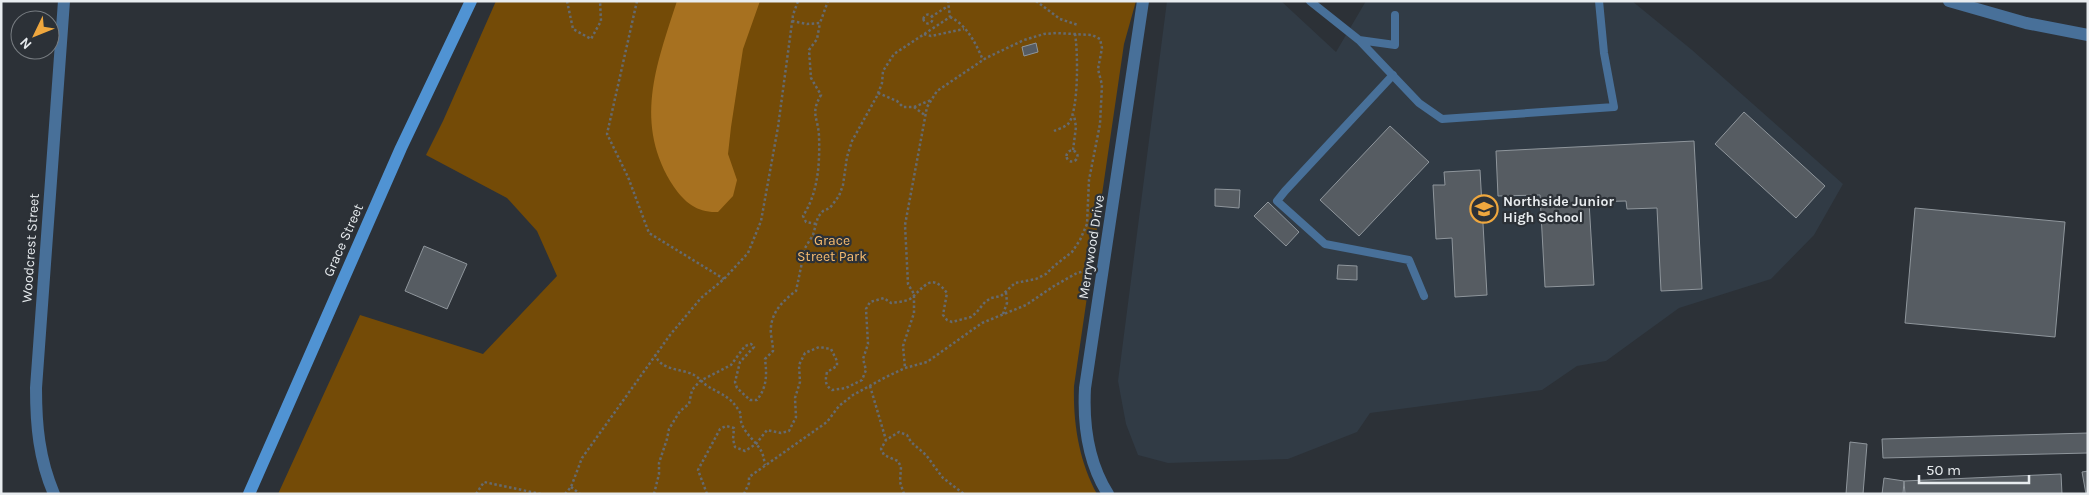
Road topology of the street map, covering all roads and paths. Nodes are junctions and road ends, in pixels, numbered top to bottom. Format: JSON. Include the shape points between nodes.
{"nodes":[{"id":1,"x":64,"y":1,"type":"edge"},
{"id":2,"x":471,"y":1,"type":"edge"},
{"id":3,"x":567,"y":1,"type":"edge"},
{"id":4,"x":600,"y":1,"type":"edge"},
{"id":5,"x":637,"y":1,"type":"edge"},
{"id":6,"x":798,"y":1,"type":"edge"},
{"id":7,"x":828,"y":1,"type":"edge"},
{"id":8,"x":948,"y":1,"type":"edge"},
{"id":9,"x":1036,"y":1,"type":"edge"},
{"id":10,"x":1143,"y":1,"type":"edge"},
{"id":11,"x":1310,"y":1,"type":"edge"},
{"id":12,"x":1599,"y":1,"type":"edge"},
{"id":13,"x":1949,"y":1,"type":"edge"},
{"id":14,"x":948,"y":6,"type":"junction"},
{"id":15,"x":1395,"y":16,"type":"dead end"},
{"id":16,"x":932,"y":17,"type":"dead end"},
{"id":17,"x":950,"y":17,"type":"junction"},
{"id":18,"x":792,"y":21,"type":"junction"},
{"id":19,"x":820,"y":23,"type":"junction"},
{"id":20,"x":1078,"y":25,"type":"dead end"},
{"id":21,"x":965,"y":29,"type":"junction"},
{"id":22,"x":924,"y":34,"type":"junction"},
{"id":23,"x":1076,"y":34,"type":"junction"},
{"id":24,"x":2088,"y":35,"type":"edge"},
{"id":25,"x":1359,"y":40,"type":"junction"},
{"id":26,"x":983,"y":60,"type":"junction"},
{"id":27,"x":1393,"y":75,"type":"junction"},
{"id":28,"x":878,"y":92,"type":"junction"},
{"id":29,"x":932,"y":100,"type":"junction"},
{"id":30,"x":914,"y":107,"type":"junction"},
{"id":31,"x":1074,"y":113,"type":"junction"},
{"id":32,"x":926,"y":116,"type":"junction"},
{"id":33,"x":1054,"y":132,"type":"dead end"},
{"id":34,"x":1073,"y":150,"type":"junction"},
{"id":35,"x":816,"y":224,"type":"junction"},
{"id":36,"x":1103,"y":268,"type":"junction"},
{"id":37,"x":724,"y":279,"type":"junction"},
{"id":38,"x":1006,"y":292,"type":"junction"},
{"id":39,"x":914,"y":294,"type":"junction"},
{"id":40,"x":1424,"y":296,"type":"dead end"},
{"id":41,"x":1002,"y":314,"type":"junction"},
{"id":42,"x":655,"y":354,"type":"junction"},
{"id":43,"x":905,"y":368,"type":"junction"},
{"id":44,"x":700,"y":380,"type":"junction"},
{"id":45,"x":870,"y":386,"type":"junction"},
{"id":46,"x":886,"y":440,"type":"junction"},
{"id":47,"x":756,"y":444,"type":"junction"},
{"id":48,"x":766,"y":464,"type":"junction"},
{"id":49,"x":571,"y":487,"type":"junction"},
{"id":50,"x":54,"y":494,"type":"edge"},
{"id":51,"x":248,"y":494,"type":"edge"},
{"id":52,"x":476,"y":494,"type":"edge"},
{"id":53,"x":541,"y":494,"type":"edge"},
{"id":54,"x":565,"y":494,"type":"edge"},
{"id":55,"x":580,"y":494,"type":"edge"},
{"id":56,"x":654,"y":494,"type":"edge"},
{"id":57,"x":707,"y":494,"type":"edge"},
{"id":58,"x":744,"y":494,"type":"edge"},
{"id":59,"x":904,"y":494,"type":"edge"},
{"id":60,"x":964,"y":494,"type":"edge"},
{"id":61,"x":1108,"y":494,"type":"edge"}],
"edges":[{"from":1,"to":50,"type":"street","name":"Woodcrest Street","via":[[36,388],[40,453]]},
{"from":2,"to":51,"type":"main road","name":"Grace Street","via":[[401,148]]},
{"from":3,"to":4,"type":"path","via":[[573,29],[591,39],[602,22]]},
{"from":5,"to":37,"type":"path","via":[[607,134],[628,177],[649,233]]},
{"from":6,"to":18,"type":"path"},
{"from":7,"to":19,"type":"path"},
{"from":8,"to":14,"type":"path"},
{"from":9,"to":20,"type":"path","via":[[1060,19]]},
{"from":10,"to":36,"type":"street","name":"Merrywood Drive"},
{"from":11,"to":25,"type":"lane"},
{"from":12,"to":27,"type":"lane","via":[[1614,107],[1442,119],[1419,103]]},
{"from":13,"to":24,"type":"street"},
{"from":14,"to":16,"type":"path"},
{"from":14,"to":17,"type":"path"},
{"from":15,"to":25,"type":"lane","via":[[1395,45]]},
{"from":17,"to":21,"type":"path"},
{"from":17,"to":22,"type":"path"},
{"from":18,"to":19,"type":"path"},
{"from":18,"to":37,"type":"path","via":[[778,128],[761,221],[748,253]]},
{"from":19,"to":35,"type":"path","via":[[817,39],[809,50],[811,78],[821,95],[814,107],[820,167],[810,206],[803,216],[806,222]]},
{"from":21,"to":22,"type":"path","via":[[931,36]]},
{"from":21,"to":26,"type":"path"},
{"from":22,"to":28,"type":"path","via":[[894,54],[883,71]]},
{"from":23,"to":26,"type":"path","via":[[1044,34]]},
{"from":23,"to":31,"type":"path","via":[[1078,67]]},
{"from":23,"to":38,"type":"path","via":[[1092,34],[1100,39],[1102,48],[1098,69],[1102,84],[1100,124],[1089,180],[1087,224],[1072,252],[1046,274],[1036,280],[1015,283]]},
{"from":25,"to":27,"type":"lane"},
{"from":26,"to":29,"type":"path","via":[[937,91]]},
{"from":27,"to":40,"type":"lane","via":[[1277,201],[1325,244],[1409,260]]},
{"from":28,"to":30,"type":"path","via":[[903,107]]},
{"from":28,"to":35,"type":"path","via":[[852,142],[839,196],[818,217]]},
{"from":29,"to":30,"type":"path"},
{"from":29,"to":32,"type":"path"},
{"from":30,"to":32,"type":"path"},
{"from":31,"to":33,"type":"path","via":[[1068,124]]},
{"from":31,"to":34,"type":"path"},
{"from":32,"to":39,"type":"path","via":[[905,225],[908,284]]},
{"from":34,"to":34,"type":"path","via":[[1067,153],[1070,161],[1077,157]]},
{"from":35,"to":44,"type":"path","via":[[805,248],[796,291],[775,311],[773,352],[766,359],[767,378],[760,396],[757,400],[750,400],[735,382],[740,362],[754,347],[751,344],[745,346],[730,365]]},
{"from":36,"to":41,"type":"path","via":[[1077,273],[1026,305]]},
{"from":36,"to":61,"type":"street","name":"Merrywood Drive","via":[[1084,407],[1092,459]]},
{"from":37,"to":42,"type":"path","via":[[701,298]]},
{"from":38,"to":39,"type":"path","via":[[985,302],[971,317],[952,322],[943,314],[947,293],[943,287],[926,283]]},
{"from":38,"to":41,"type":"path","via":[[1007,303]]},
{"from":39,"to":43,"type":"path","via":[[914,314],[903,346]]},
{"from":39,"to":47,"type":"path","via":[[900,302],[890,303],[884,298],[870,302],[866,309],[868,344],[862,380],[846,388],[832,390],[825,380],[827,372],[837,366],[831,349],[819,347],[805,353],[798,365],[800,382],[795,398],[796,417],[789,431],[767,430]]},
{"from":41,"to":43,"type":"path","via":[[982,323],[927,362]]},
{"from":42,"to":44,"type":"path","via":[[664,366]]},
{"from":42,"to":49,"type":"path","via":[[582,458]]},
{"from":43,"to":45,"type":"path"},
{"from":44,"to":47,"type":"path","via":[[735,404],[743,426]]},
{"from":44,"to":56,"type":"path","via":[[692,390],[689,404],[668,429]]},
{"from":45,"to":46,"type":"path"},
{"from":45,"to":48,"type":"path","via":[[838,406],[827,422]]},
{"from":46,"to":59,"type":"path","via":[[881,449],[884,455],[898,461],[901,466],[900,482]]},
{"from":46,"to":60,"type":"path","via":[[903,432],[943,478]]},
{"from":47,"to":48,"type":"path"},
{"from":47,"to":57,"type":"path","via":[[745,451],[739,450],[733,439],[734,428],[726,426],[720,429],[698,470]]},
{"from":48,"to":58,"type":"path","via":[[749,477]]},
{"from":49,"to":54,"type":"path"},
{"from":49,"to":55,"type":"path"},
{"from":52,"to":53,"type":"path","via":[[484,482]]}]}
